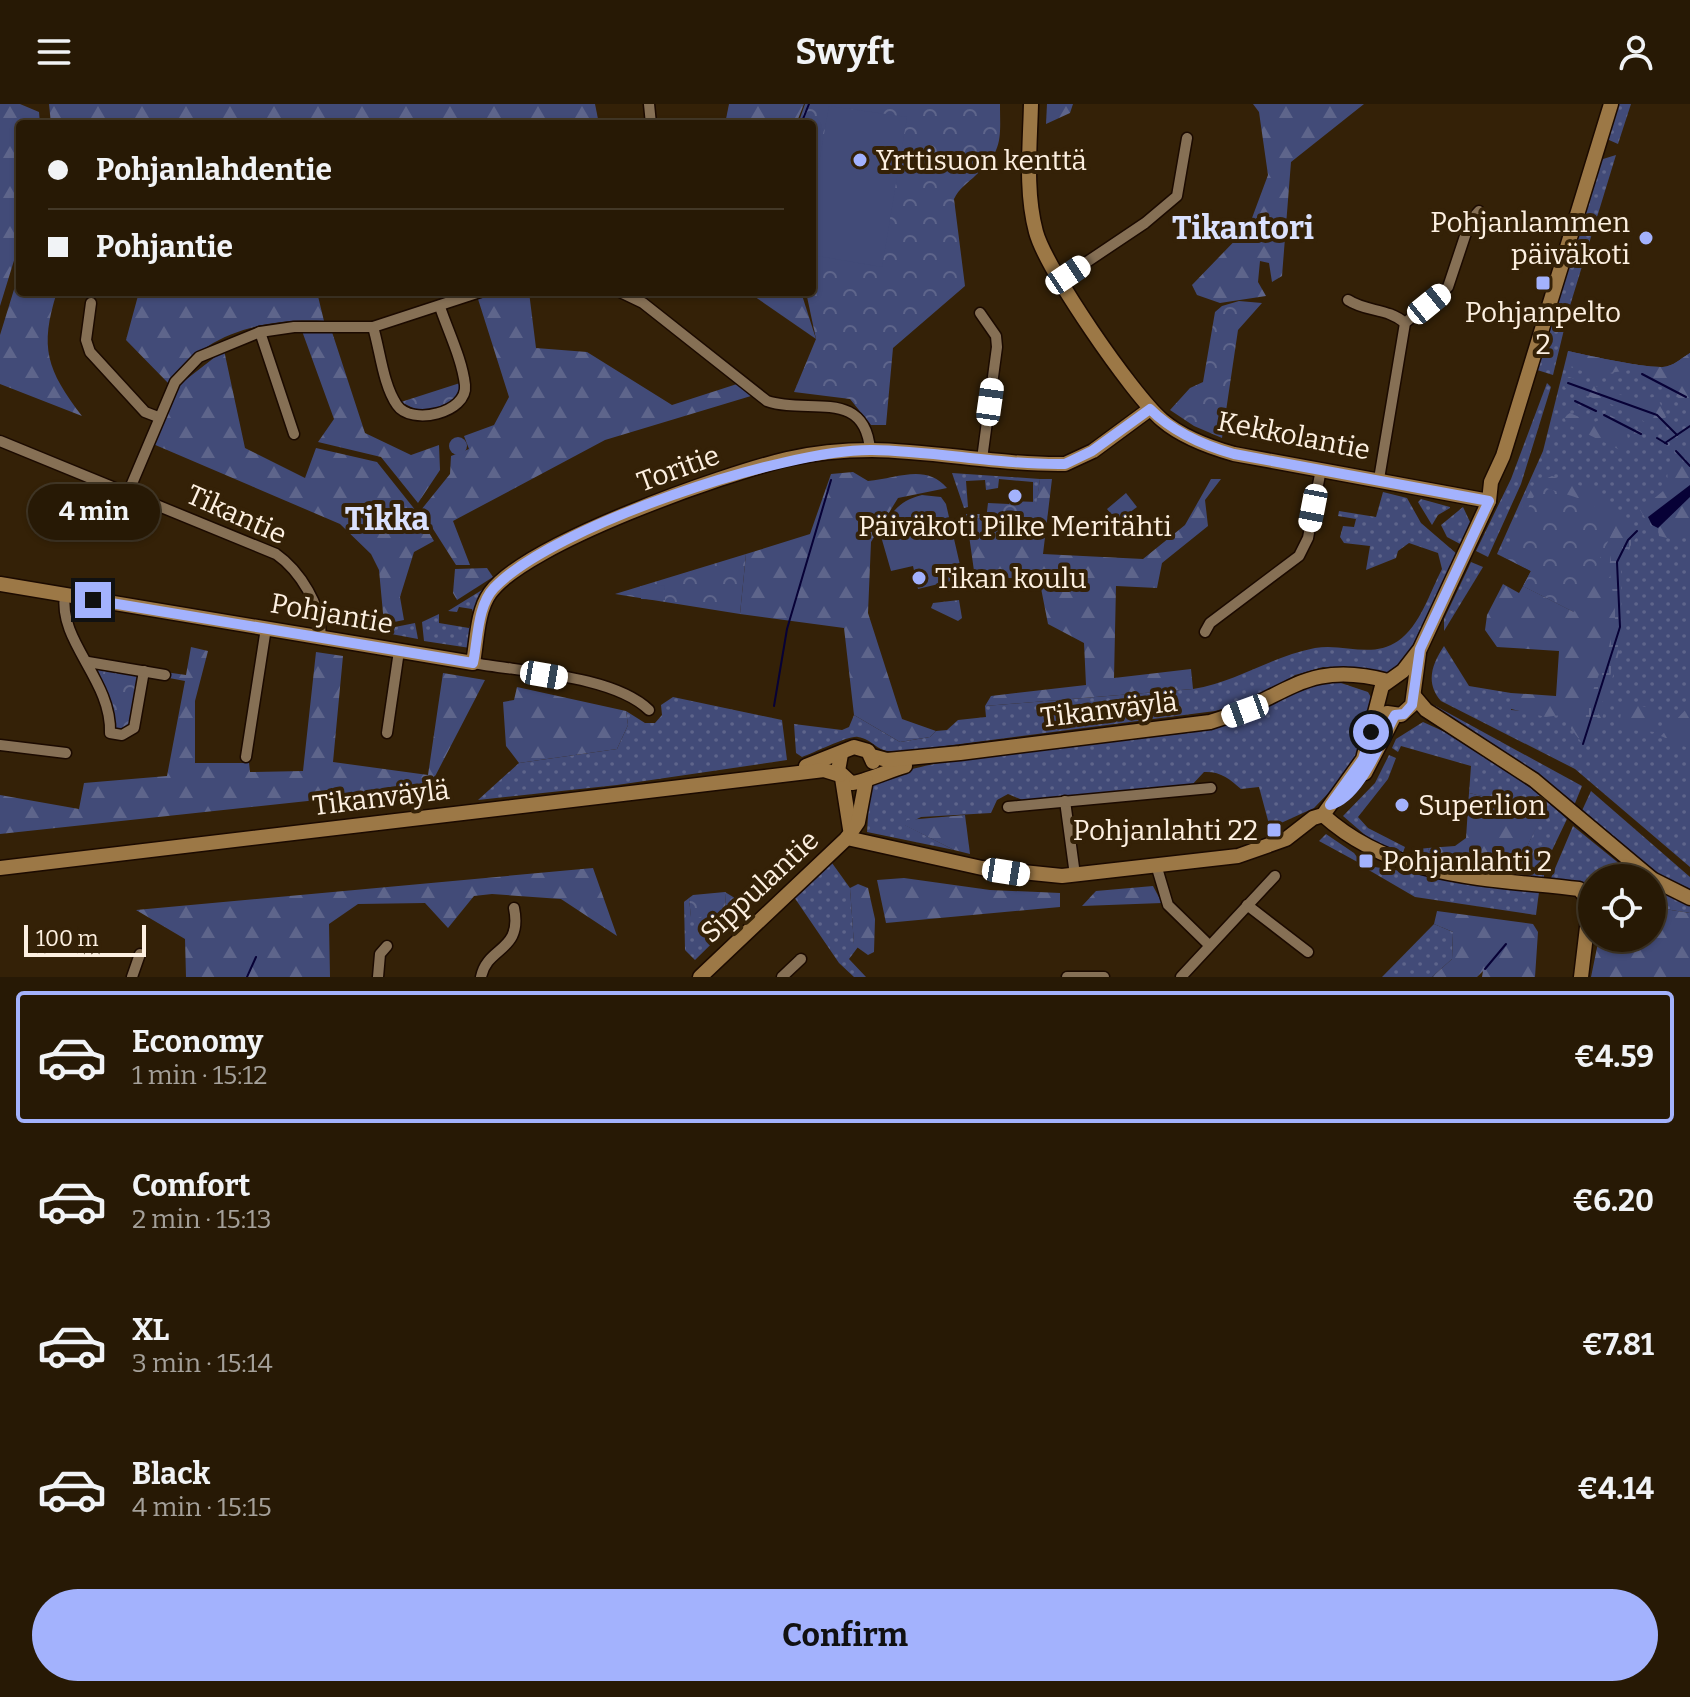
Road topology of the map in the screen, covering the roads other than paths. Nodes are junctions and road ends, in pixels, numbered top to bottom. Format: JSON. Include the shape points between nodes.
{"nodes":[{"id":1,"x":1031,"y":104,"type":"edge"},
{"id":2,"x":1611,"y":104,"type":"edge"},
{"id":3,"x":1187,"y":138,"type":"dead end"},
{"id":4,"x":1479,"y":211,"type":"dead end"},
{"id":5,"x":1060,"y":280,"type":"junction"},
{"id":6,"x":469,"y":296,"type":"edge"},
{"id":7,"x":628,"y":296,"type":"edge"},
{"id":8,"x":1348,"y":300,"type":"dead end"},
{"id":9,"x":91,"y":303,"type":"dead end"},
{"id":10,"x":440,"y":307,"type":"junction"},
{"id":11,"x":980,"y":313,"type":"dead end"},
{"id":12,"x":1405,"y":323,"type":"junction"},
{"id":13,"x":373,"y":327,"type":"junction"},
{"id":14,"x":260,"y":332,"type":"junction"},
{"id":15,"x":1150,"y":409,"type":"junction"},
{"id":16,"x":158,"y":417,"type":"junction"},
{"id":17,"x":294,"y":434,"type":"dead end"},
{"id":18,"x":0,"y":441,"type":"edge"},
{"id":19,"x":870,"y":450,"type":"junction"},
{"id":20,"x":982,"y":459,"type":"junction"},
{"id":21,"x":1321,"y":469,"type":"junction"},
{"id":22,"x":1379,"y":479,"type":"junction"},
{"id":23,"x":128,"y":493,"type":"junction"},
{"id":24,"x":1490,"y":495,"type":"junction"},
{"id":25,"x":0,"y":584,"type":"edge"},
{"id":26,"x":65,"y":595,"type":"junction"},
{"id":27,"x":266,"y":628,"type":"junction"},
{"id":28,"x":1205,"y":632,"type":"dead end"},
{"id":29,"x":320,"y":637,"type":"junction"},
{"id":30,"x":1420,"y":649,"type":"junction"},
{"id":31,"x":399,"y":651,"type":"junction"},
{"id":32,"x":88,"y":662,"type":"junction"},
{"id":33,"x":473,"y":663,"type":"junction"},
{"id":34,"x":144,"y":671,"type":"junction"},
{"id":35,"x":165,"y":675,"type":"dead end"},
{"id":36,"x":1350,"y":676,"type":"junction"},
{"id":37,"x":1390,"y":680,"type":"junction"},
{"id":38,"x":1415,"y":693,"type":"junction"},
{"id":39,"x":1378,"y":702,"type":"junction"},
{"id":40,"x":649,"y":710,"type":"dead end"},
{"id":41,"x":1399,"y":715,"type":"junction"},
{"id":42,"x":1454,"y":727,"type":"junction"},
{"id":43,"x":387,"y":733,"type":"dead end"},
{"id":44,"x":0,"y":745,"type":"edge"},
{"id":45,"x":66,"y":753,"type":"dead end"},
{"id":46,"x":960,"y":753,"type":"junction"},
{"id":47,"x":841,"y":754,"type":"junction"},
{"id":48,"x":872,"y":756,"type":"junction"},
{"id":49,"x":246,"y":757,"type":"dead end"},
{"id":50,"x":841,"y":776,"type":"junction"},
{"id":51,"x":768,"y":777,"type":"junction"},
{"id":52,"x":869,"y":777,"type":"junction"},
{"id":53,"x":1211,"y":788,"type":"dead end"},
{"id":54,"x":1065,"y":801,"type":"junction"},
{"id":55,"x":1008,"y":807,"type":"dead end"},
{"id":56,"x":1325,"y":812,"type":"junction"},
{"id":57,"x":849,"y":835,"type":"junction"},
{"id":58,"x":1634,"y":864,"type":"edge"},
{"id":59,"x":0,"y":868,"type":"edge"},
{"id":60,"x":1157,"y":868,"type":"junction"},
{"id":61,"x":1075,"y":875,"type":"junction"},
{"id":62,"x":1275,"y":876,"type":"dead end"},
{"id":63,"x":1666,"y":886,"type":"edge"},
{"id":64,"x":1690,"y":898,"type":"edge"},
{"id":65,"x":1247,"y":905,"type":"junction"},
{"id":66,"x":514,"y":908,"type":"dead end"},
{"id":67,"x":1209,"y":945,"type":"junction"},
{"id":68,"x":387,"y":946,"type":"dead end"},
{"id":69,"x":1308,"y":952,"type":"dead end"},
{"id":70,"x":140,"y":954,"type":"dead end"},
{"id":71,"x":801,"y":959,"type":"dead end"},
{"id":72,"x":132,"y":977,"type":"edge"},
{"id":73,"x":378,"y":977,"type":"edge"},
{"id":74,"x":481,"y":977,"type":"edge"},
{"id":75,"x":700,"y":977,"type":"edge"},
{"id":76,"x":782,"y":977,"type":"edge"},
{"id":77,"x":1067,"y":977,"type":"edge"},
{"id":78,"x":1104,"y":977,"type":"edge"},
{"id":79,"x":1181,"y":977,"type":"edge"},
{"id":80,"x":1581,"y":977,"type":"edge"}],
"edges":[{"from":1,"to":5,"type":"street","name":"Kekkolantie","via":[[1032,215]]},
{"from":2,"to":24,"type":"street"},
{"from":3,"to":5,"type":"street","via":[[1177,196]]},
{"from":4,"to":12,"type":"street","via":[[1470,221],[1448,287]]},
{"from":5,"to":15,"type":"street","name":"Kekkolantie"},
{"from":6,"to":10,"type":"street"},
{"from":7,"to":19,"type":"street","via":[[767,401],[837,406],[851,412],[865,426]]},
{"from":8,"to":12,"type":"street","via":[[1394,314]]},
{"from":9,"to":16,"type":"street","via":[[86,340],[90,352],[145,412]]},
{"from":10,"to":13,"type":"street"},
{"from":10,"to":13,"type":"street","via":[[465,385],[455,406],[433,413],[411,414],[395,403]]},
{"from":11,"to":20,"type":"street","via":[[996,336],[997,347]]},
{"from":12,"to":22,"type":"street"},
{"from":13,"to":14,"type":"street"},
{"from":14,"to":16,"type":"street","via":[[199,357],[175,382]]},
{"from":14,"to":17,"type":"street"},
{"from":15,"to":20,"type":"street","name":"Toritie","via":[[1067,463]]},
{"from":15,"to":21,"type":"street","name":"Kekkolantie","via":[[1210,447]]},
{"from":16,"to":23,"type":"street"},
{"from":18,"to":23,"type":"street","name":"Tikantie"},
{"from":19,"to":20,"type":"street","name":"Toritie"},
{"from":19,"to":33,"type":"street","name":"Toritie","via":[[788,459],[573,537],[492,590]]},
{"from":21,"to":22,"type":"street","name":"Kekkolantie"},
{"from":21,"to":28,"type":"street","via":[[1308,538],[1299,556]]},
{"from":22,"to":24,"type":"street","name":"Kekkolantie"},
{"from":23,"to":29,"type":"street","name":"Tikantie","via":[[289,563],[320,613]]},
{"from":24,"to":30,"type":"street"},
{"from":25,"to":26,"type":"street","name":"Pohjantie"},
{"from":26,"to":27,"type":"street","name":"Pohjantie"},
{"from":26,"to":32,"type":"street","via":[[65,620]]},
{"from":27,"to":29,"type":"street","name":"Pohjantie"},
{"from":27,"to":49,"type":"street"},
{"from":29,"to":31,"type":"street","name":"Pohjantie"},
{"from":30,"to":37,"type":"street"},
{"from":30,"to":38,"type":"street"},
{"from":31,"to":33,"type":"street","name":"Pohjantie"},
{"from":31,"to":43,"type":"street"},
{"from":32,"to":34,"type":"street"},
{"from":32,"to":34,"type":"street","via":[[107,698],[110,733],[116,735],[134,728]]},
{"from":33,"to":40,"type":"street","name":"Pohjantie","via":[[612,690]]},
{"from":34,"to":35,"type":"street"},
{"from":36,"to":37,"type":"street","name":"Tikanväylä"},
{"from":36,"to":39,"type":"street","via":[[1370,688]]},
{"from":36,"to":46,"type":"street","name":"Tikanväylä","via":[[1302,679],[1260,704],[1210,722]]},
{"from":37,"to":38,"type":"street","name":"Tikanväylä","via":[[1405,681]]},
{"from":37,"to":39,"type":"street"},
{"from":38,"to":41,"type":"street"},
{"from":38,"to":42,"type":"street","name":"Tikanväylä","via":[[1426,710]]},
{"from":39,"to":41,"type":"street"},
{"from":39,"to":56,"type":"street","via":[[1363,759]]},
{"from":41,"to":42,"type":"street"},
{"from":41,"to":56,"type":"street","via":[[1370,765]]},
{"from":42,"to":58,"type":"street","name":"Tikanväylä","via":[[1534,780]]},
{"from":44,"to":45,"type":"street"},
{"from":46,"to":48,"type":"street","name":"Tikanväylä","via":[[887,760]]},
{"from":46,"to":52,"type":"street","name":"Tikanväylä"},
{"from":47,"to":48,"type":"street","via":[[859,747]]},
{"from":47,"to":50,"type":"street"},
{"from":47,"to":51,"type":"street","name":"Tikanväylä"},
{"from":48,"to":52,"type":"street"},
{"from":50,"to":51,"type":"street","name":"Tikanväylä","via":[[824,770]]},
{"from":50,"to":52,"type":"street","via":[[851,783]]},
{"from":50,"to":57,"type":"street","name":"Sippulantie"},
{"from":51,"to":59,"type":"street","name":"Tikanväylä"},
{"from":52,"to":57,"type":"street","name":"Sippulantie","via":[[858,822]]},
{"from":53,"to":54,"type":"street"},
{"from":54,"to":55,"type":"street"},
{"from":54,"to":61,"type":"street"},
{"from":56,"to":60,"type":"street","via":[[1291,836],[1238,856]]},
{"from":56,"to":80,"type":"street","via":[[1368,849],[1410,866],[1579,889],[1590,902]]},
{"from":57,"to":61,"type":"street","via":[[1006,872]]},
{"from":57,"to":75,"type":"street","name":"Sippulantie"},
{"from":60,"to":61,"type":"street"},
{"from":60,"to":67,"type":"street","via":[[1168,905]]},
{"from":62,"to":65,"type":"street"},
{"from":63,"to":64,"type":"street","name":"Tikanväylä"},
{"from":65,"to":67,"type":"street"},
{"from":65,"to":69,"type":"street"},
{"from":66,"to":74,"type":"street","via":[[513,938],[486,962]]},
{"from":67,"to":79,"type":"street"},
{"from":68,"to":73,"type":"street","via":[[380,954]]},
{"from":70,"to":72,"type":"street"},
{"from":71,"to":76,"type":"street"},
{"from":77,"to":78,"type":"street"}]}
